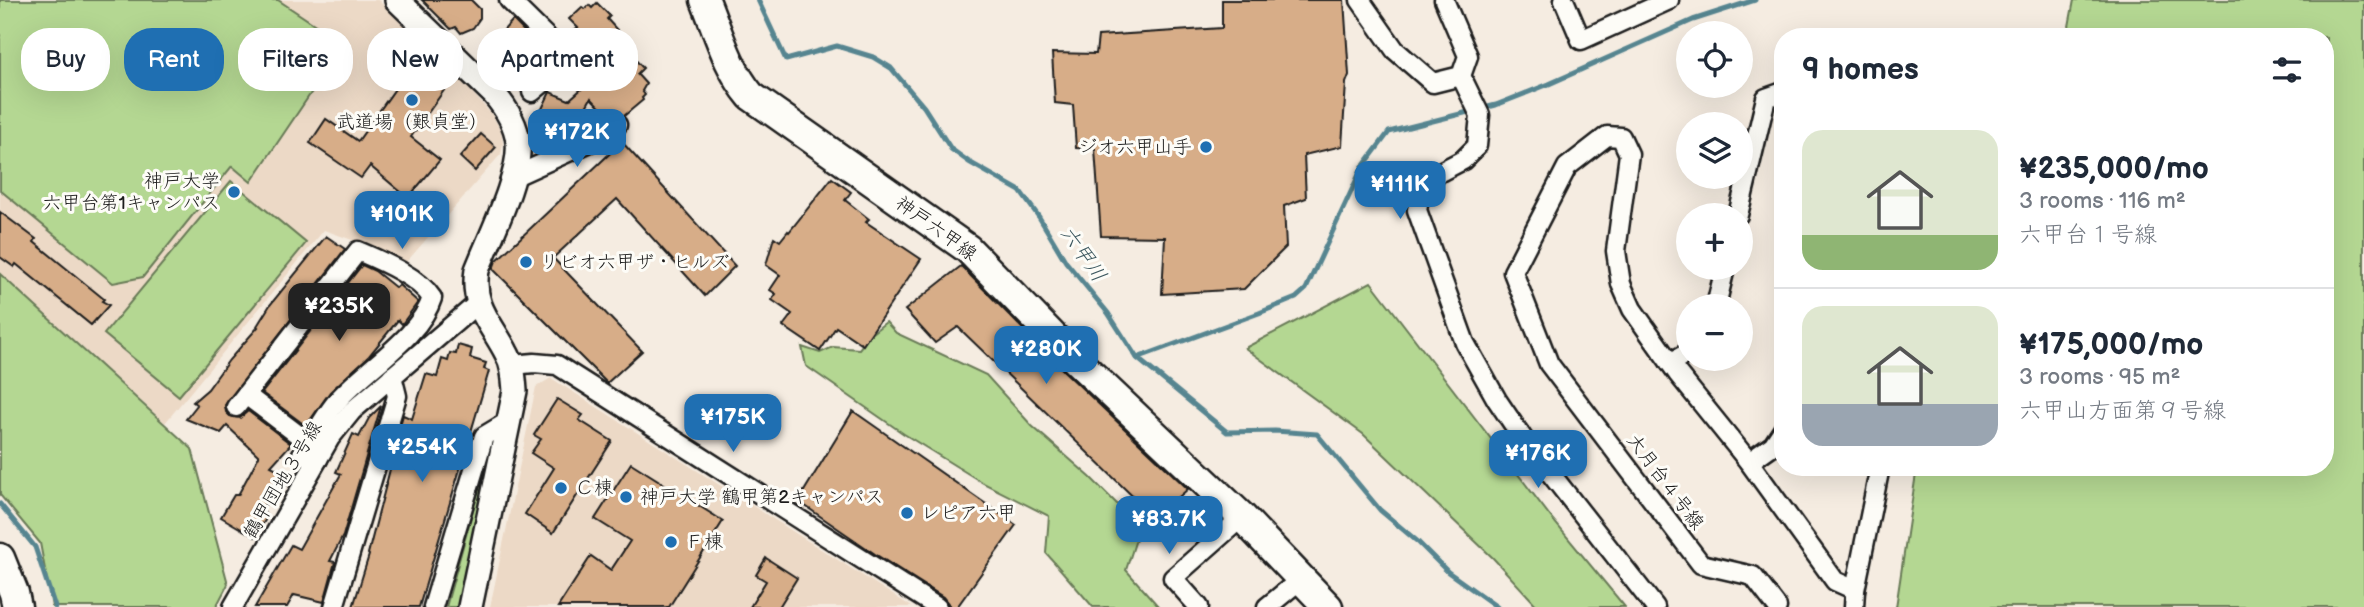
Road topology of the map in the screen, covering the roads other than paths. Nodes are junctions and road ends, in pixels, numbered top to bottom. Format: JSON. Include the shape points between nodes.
{"nodes":[{"id":1,"x":397,"y":0,"type":"edge"},
{"id":2,"x":509,"y":0,"type":"edge"},
{"id":3,"x":705,"y":0,"type":"edge"},
{"id":4,"x":1360,"y":0,"type":"edge"},
{"id":5,"x":1444,"y":0,"type":"edge"},
{"id":6,"x":1564,"y":0,"type":"edge"},
{"id":7,"x":1669,"y":0,"type":"edge"},
{"id":8,"x":1461,"y":76,"type":"junction"},
{"id":9,"x":532,"y":92,"type":"dead end"},
{"id":10,"x":1774,"y":95,"type":"edge"},
{"id":11,"x":617,"y":125,"type":"dead end"},
{"id":12,"x":513,"y":177,"type":"junction"},
{"id":13,"x":1741,"y":203,"type":"edge"},
{"id":14,"x":478,"y":303,"type":"junction"},
{"id":15,"x":1676,"y":360,"type":"edge"},
{"id":16,"x":1670,"y":363,"type":"junction"},
{"id":17,"x":512,"y":365,"type":"junction"},
{"id":18,"x":392,"y":376,"type":"junction"},
{"id":19,"x":509,"y":421,"type":"junction"},
{"id":20,"x":1774,"y":444,"type":"edge"},
{"id":21,"x":314,"y":451,"type":"junction"},
{"id":22,"x":1749,"y":462,"type":"junction"},
{"id":23,"x":1878,"y":476,"type":"edge"},
{"id":24,"x":1242,"y":517,"type":"junction"},
{"id":25,"x":0,"y":558,"type":"edge"},
{"id":26,"x":1301,"y":579,"type":"junction"},
{"id":27,"x":1854,"y":599,"type":"edge"},
{"id":28,"x":17,"y":607,"type":"edge"},
{"id":29,"x":233,"y":607,"type":"edge"},
{"id":30,"x":334,"y":607,"type":"edge"},
{"id":31,"x":433,"y":607,"type":"edge"},
{"id":32,"x":470,"y":607,"type":"edge"},
{"id":33,"x":937,"y":607,"type":"edge"},
{"id":34,"x":1199,"y":607,"type":"edge"},
{"id":35,"x":1267,"y":607,"type":"edge"},
{"id":36,"x":1328,"y":607,"type":"edge"},
{"id":37,"x":1655,"y":607,"type":"edge"},
{"id":38,"x":1777,"y":607,"type":"edge"}],
"edges":[{"from":1,"to":12,"type":"street","via":[[506,109],[518,144]]},
{"from":2,"to":9,"type":"street","via":[[570,60]]},
{"from":3,"to":24,"type":"main road","name":"神戸六甲線","via":[[729,60],[751,96],[968,249],[1076,360]]},
{"from":4,"to":8,"type":"street","via":[[1395,50],[1433,83]]},
{"from":5,"to":8,"type":"street","via":[[1468,56]]},
{"from":6,"to":7,"type":"street","via":[[1581,40]]},
{"from":8,"to":37,"type":"street","via":[[1480,115],[1477,146],[1421,187],[1417,210],[1465,343],[1522,437]]},
{"from":10,"to":13,"type":"street","via":[[1766,98]]},
{"from":11,"to":12,"type":"street","via":[[608,134]]},
{"from":12,"to":14,"type":"street","via":[[477,270],[474,288]]},
{"from":14,"to":17,"type":"street"},
{"from":14,"to":18,"type":"street","name":"鶴甲団地３号線"},
{"from":15,"to":16,"type":"street"},
{"from":16,"to":22,"type":"street"},
{"from":16,"to":38,"type":"street","name":"大月台４号線","via":[[1632,309],[1621,284],[1616,251],[1629,153],[1620,137],[1607,136],[1567,167],[1513,272],[1549,364],[1701,564],[1753,576]]},
{"from":17,"to":19,"type":"street","via":[[515,391]]},
{"from":17,"to":33,"type":"street","via":[[557,365]]},
{"from":18,"to":21,"type":"street","name":"鶴甲団地３号線"},
{"from":18,"to":30,"type":"street","via":[[397,396]]},
{"from":19,"to":31,"type":"street","via":[[484,436]]},
{"from":19,"to":32,"type":"street"},
{"from":20,"to":22,"type":"street"},
{"from":21,"to":21,"type":"street","via":[[241,401],[358,251],[427,289],[432,298],[416,326],[338,401]]},
{"from":21,"to":29,"type":"street","name":"鶴甲団地３号線"},
{"from":22,"to":27,"type":"street","via":[[1835,581]]},
{"from":23,"to":27,"type":"street"},
{"from":24,"to":26,"type":"main road","name":"神戸六甲線"},
{"from":24,"to":34,"type":"street","via":[[1173,578]]},
{"from":25,"to":28,"type":"main road"},
{"from":26,"to":35,"type":"street"},
{"from":26,"to":36,"type":"main road","name":"神戸六甲線"}]}
